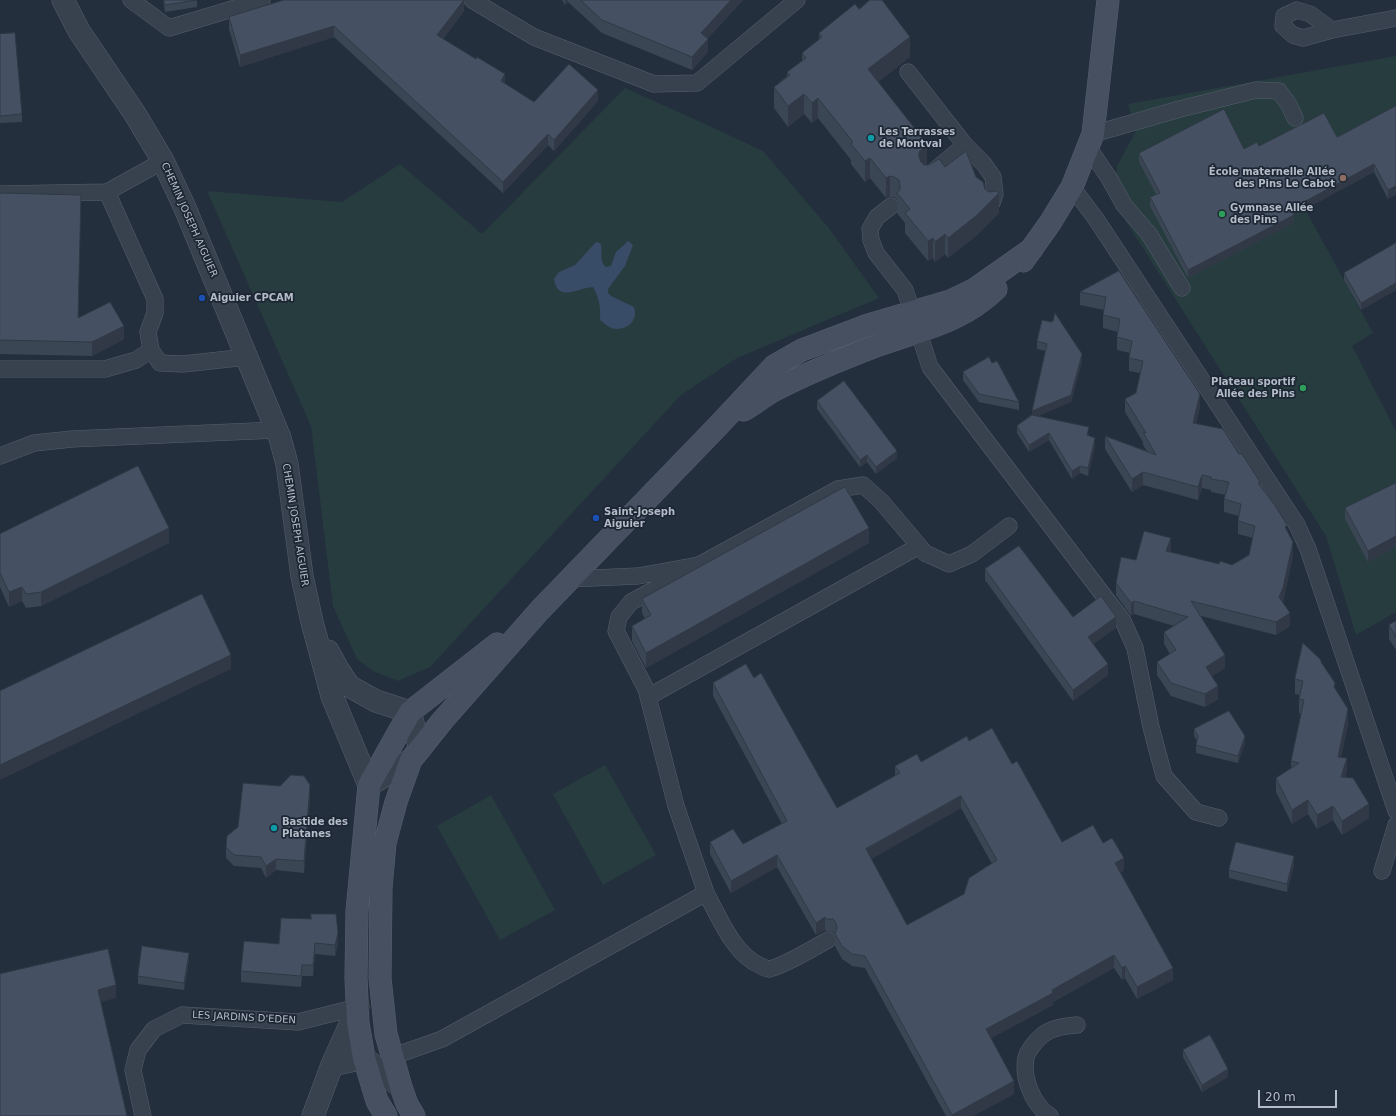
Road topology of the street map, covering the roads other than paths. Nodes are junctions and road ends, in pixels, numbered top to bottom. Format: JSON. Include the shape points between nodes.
{"nodes":[{"id":1,"x":63,"y":0,"type":"edge"},
{"id":2,"x":131,"y":0,"type":"edge"},
{"id":3,"x":472,"y":0,"type":"edge"},
{"id":4,"x":797,"y":0,"type":"edge"},
{"id":5,"x":1108,"y":0,"type":"edge"},
{"id":6,"x":254,"y":1,"type":"edge"},
{"id":7,"x":1396,"y":18,"type":"edge"},
{"id":8,"x":1332,"y":30,"type":"dead end"},
{"id":9,"x":908,"y":72,"type":"edge"},
{"id":10,"x":1295,"y":118,"type":"dead end"},
{"id":11,"x":1090,"y":140,"type":"junction"},
{"id":12,"x":965,"y":145,"type":"junction"},
{"id":13,"x":163,"y":160,"type":"junction"},
{"id":14,"x":928,"y":176,"type":"edge"},
{"id":15,"x":1072,"y":187,"type":"junction"},
{"id":16,"x":107,"y":192,"type":"junction"},
{"id":17,"x":0,"y":194,"type":"edge"},
{"id":18,"x":992,"y":203,"type":"dead end"},
{"id":19,"x":891,"y":206,"type":"edge"},
{"id":20,"x":1032,"y":249,"type":"junction"},
{"id":21,"x":1182,"y":288,"type":"dead end"},
{"id":22,"x":912,"y":312,"type":"junction"},
{"id":23,"x":918,"y":333,"type":"junction"},
{"id":24,"x":151,"y":350,"type":"junction"},
{"id":25,"x":247,"y":357,"type":"junction"},
{"id":26,"x":0,"y":369,"type":"edge"},
{"id":27,"x":716,"y":428,"type":"junction"},
{"id":28,"x":277,"y":430,"type":"junction"},
{"id":29,"x":0,"y":456,"type":"edge"},
{"id":30,"x":1009,"y":526,"type":"dead end"},
{"id":31,"x":919,"y":546,"type":"junction"},
{"id":32,"x":699,"y":565,"type":"junction"},
{"id":33,"x":570,"y":579,"type":"junction"},
{"id":34,"x":540,"y":610,"type":"junction"},
{"id":35,"x":312,"y":622,"type":"junction"},
{"id":36,"x":648,"y":697,"type":"junction"},
{"id":37,"x":410,"y":712,"type":"junction"},
{"id":38,"x":416,"y":754,"type":"junction"},
{"id":39,"x":369,"y":785,"type":"junction"},
{"id":40,"x":1396,"y":811,"type":"edge"},
{"id":41,"x":1219,"y":818,"type":"dead end"},
{"id":42,"x":1396,"y":826,"type":"edge"},
{"id":43,"x":1382,"y":871,"type":"dead end"},
{"id":44,"x":706,"y":893,"type":"junction"},
{"id":45,"x":828,"y":940,"type":"edge"},
{"id":46,"x":358,"y":1007,"type":"junction"},
{"id":47,"x":1077,"y":1025,"type":"dead end"},
{"id":48,"x":391,"y":1056,"type":"junction"},
{"id":49,"x":364,"y":1058,"type":"junction"},
{"id":50,"x":332,"y":1065,"type":"junction"},
{"id":51,"x":401,"y":1086,"type":"junction"},
{"id":52,"x":143,"y":1116,"type":"edge"},
{"id":53,"x":313,"y":1116,"type":"edge"},
{"id":54,"x":386,"y":1116,"type":"edge"},
{"id":55,"x":414,"y":1116,"type":"edge"},
{"id":56,"x":1050,"y":1116,"type":"edge"}],
"edges":[{"from":1,"to":13,"type":"street","name":"CHEMIN JOSEPH AIGUIER","via":[[79,31]]},
{"from":2,"to":6,"type":"lane","via":[[169,28]]},
{"from":3,"to":4,"type":"lane","via":[[534,37],[654,84],[697,83]]},
{"from":5,"to":11,"type":"street"},
{"from":7,"to":8,"type":"lane"},
{"from":9,"to":12,"type":"lane"},
{"from":10,"to":11,"type":"lane","via":[[1279,91],[1256,90],[1180,109]]},
{"from":11,"to":15,"type":"street"},
{"from":11,"to":21,"type":"lane","via":[[1124,205],[1149,234]]},
{"from":12,"to":14,"type":"lane"},
{"from":12,"to":18,"type":"lane","via":[[993,177],[995,194]]},
{"from":13,"to":16,"type":"lane"},
{"from":13,"to":25,"type":"street","name":"CHEMIN JOSEPH AIGUIER"},
{"from":15,"to":20,"type":"street"},
{"from":15,"to":40,"type":"lane","via":[[1096,219],[1297,525],[1308,549]]},
{"from":16,"to":17,"type":"lane"},
{"from":16,"to":24,"type":"lane","via":[[155,299],[148,332]]},
{"from":19,"to":22,"type":"lane","via":[[877,217],[870,229],[870,240],[876,253],[905,290]]},
{"from":20,"to":22,"type":"street","via":[[975,289],[950,301]]},
{"from":20,"to":23,"type":"street","via":[[1017,268],[985,299],[958,316]]},
{"from":22,"to":23,"type":"lane"},
{"from":22,"to":27,"type":"street","via":[[868,324],[809,347],[774,366]]},
{"from":23,"to":27,"type":"street","via":[[876,346],[812,372],[775,390]]},
{"from":23,"to":41,"type":"lane","via":[[930,368],[1124,621],[1135,648],[1164,776],[1196,812]]},
{"from":24,"to":25,"type":"lane","via":[[160,363],[183,364]]},
{"from":24,"to":26,"type":"lane","via":[[136,360],[105,369]]},
{"from":25,"to":28,"type":"street","name":"CHEMIN JOSEPH AIGUIER"},
{"from":27,"to":33,"type":"street"},
{"from":28,"to":29,"type":"lane","via":[[72,439],[34,443]]},
{"from":28,"to":35,"type":"street","name":"CHEMIN JOSEPH AIGUIER","via":[[287,464],[302,576]]},
{"from":30,"to":31,"type":"lane","via":[[972,554],[950,564],[925,554]]},
{"from":31,"to":32,"type":"lane","via":[[881,501],[863,485],[838,489]]},
{"from":31,"to":36,"type":"lane"},
{"from":32,"to":33,"type":"lane","via":[[638,576]]},
{"from":32,"to":36,"type":"lane","via":[[631,602],[619,617],[616,631]]},
{"from":33,"to":34,"type":"street"},
{"from":34,"to":37,"type":"street"},
{"from":34,"to":38,"type":"street"},
{"from":35,"to":37,"type":"street","name":"CHEMIN JOSEPH AIGUIER","via":[[349,686],[376,701]]},
{"from":35,"to":39,"type":"street","name":"CHEMIN JOSEPH AIGUIER","via":[[332,696]]},
{"from":36,"to":44,"type":"lane","via":[[676,806]]},
{"from":37,"to":38,"type":"street"},
{"from":37,"to":39,"type":"street"},
{"from":38,"to":39,"type":"street"},
{"from":38,"to":48,"type":"street","via":[[396,802],[385,843],[381,888],[380,978]]},
{"from":39,"to":46,"type":"street","via":[[357,911]]},
{"from":42,"to":43,"type":"lane"},
{"from":44,"to":45,"type":"lane","via":[[722,924],[738,947],[751,962],[768,969]]},
{"from":44,"to":48,"type":"lane","via":[[442,1039]]},
{"from":46,"to":49,"type":"street"},
{"from":46,"to":50,"type":"street"},
{"from":46,"to":52,"type":"lane","name":"LES JARDINS D'EDEN","via":[[298,1022],[182,1015],[154,1029],[138,1050],[133,1070]]},
{"from":47,"to":56,"type":"lane","via":[[1059,1027],[1044,1034],[1026,1057],[1026,1076],[1033,1098]]},
{"from":48,"to":51,"type":"street"},
{"from":49,"to":50,"type":"street"},
{"from":49,"to":51,"type":"street"},
{"from":49,"to":54,"type":"street","via":[[377,1101]]},
{"from":50,"to":53,"type":"street"},
{"from":51,"to":55,"type":"street"}]}
